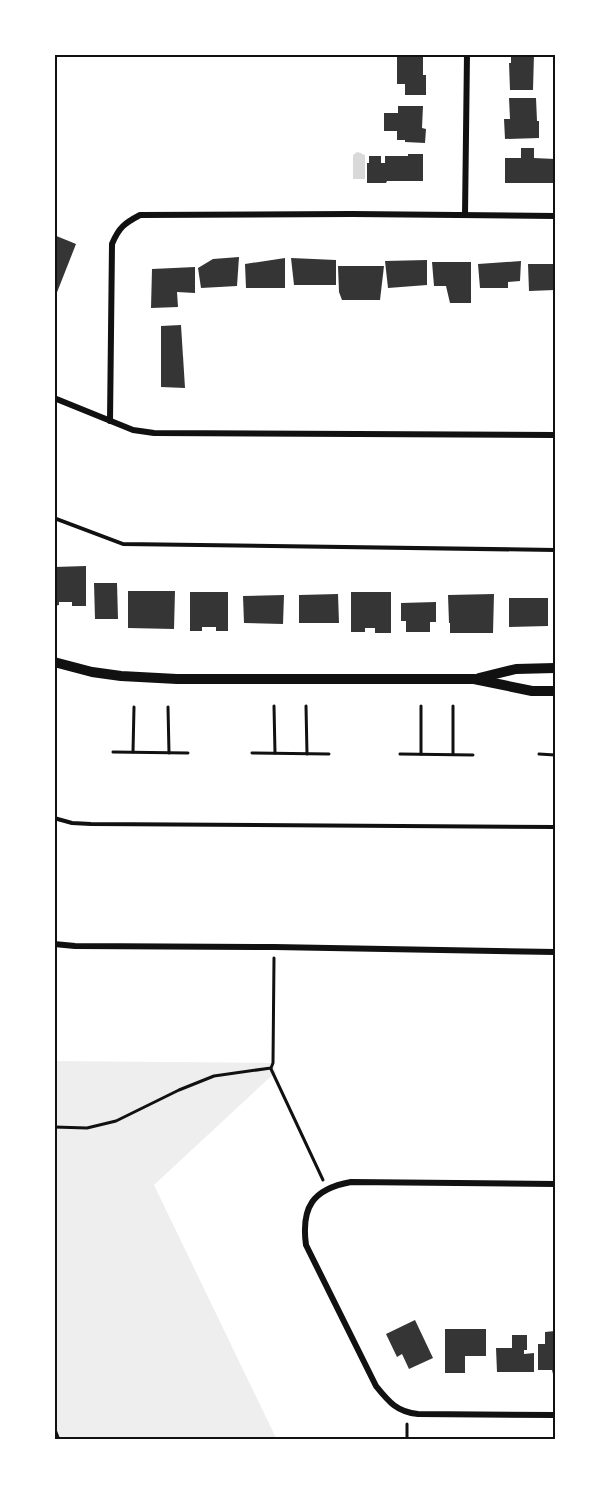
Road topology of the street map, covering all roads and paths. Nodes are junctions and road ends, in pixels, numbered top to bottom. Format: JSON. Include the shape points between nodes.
{"nodes":[{"id":1,"x":467,"y":54,"type":"edge"},
{"id":2,"x":465,"y":215,"type":"junction"},
{"id":3,"x":555,"y":216,"type":"edge"},
{"id":4,"x":54,"y":398,"type":"edge"},
{"id":5,"x":110,"y":421,"type":"junction"},
{"id":6,"x":555,"y":435,"type":"edge"},
{"id":7,"x":54,"y":518,"type":"edge"},
{"id":8,"x":555,"y":550,"type":"edge"},
{"id":9,"x":54,"y":662,"type":"edge"},
{"id":10,"x":555,"y":668,"type":"edge"},
{"id":11,"x":474,"y":679,"type":"junction"},
{"id":12,"x":555,"y":692,"type":"edge"},
{"id":13,"x":168,"y":706,"type":"dead end"},
{"id":14,"x":274,"y":706,"type":"dead end"},
{"id":15,"x":306,"y":706,"type":"dead end"},
{"id":16,"x":421,"y":706,"type":"dead end"},
{"id":17,"x":453,"y":706,"type":"dead end"},
{"id":18,"x":134,"y":707,"type":"dead end"},
{"id":19,"x":113,"y":752,"type":"dead end"},
{"id":20,"x":134,"y":752,"type":"junction"},
{"id":21,"x":169,"y":753,"type":"junction"},
{"id":22,"x":188,"y":753,"type":"dead end"},
{"id":23,"x":252,"y":753,"type":"dead end"},
{"id":24,"x":275,"y":753,"type":"junction"},
{"id":25,"x":307,"y":754,"type":"junction"},
{"id":26,"x":329,"y":754,"type":"dead end"},
{"id":27,"x":400,"y":754,"type":"dead end"},
{"id":28,"x":421,"y":754,"type":"junction"},
{"id":29,"x":453,"y":754,"type":"junction"},
{"id":30,"x":539,"y":754,"type":"dead end"},
{"id":31,"x":473,"y":755,"type":"dead end"},
{"id":32,"x":555,"y":755,"type":"edge"},
{"id":33,"x":54,"y":818,"type":"edge"},
{"id":34,"x":555,"y":827,"type":"edge"},
{"id":35,"x":54,"y":944,"type":"edge"},
{"id":36,"x":274,"y":947,"type":"junction"},
{"id":37,"x":555,"y":952,"type":"edge"},
{"id":38,"x":270,"y":1068,"type":"junction"},
{"id":39,"x":54,"y":1127,"type":"edge"},
{"id":40,"x":555,"y":1184,"type":"edge"},
{"id":41,"x":328,"y":1188,"type":"junction"},
{"id":42,"x":408,"y":1413,"type":"junction"},
{"id":43,"x":555,"y":1415,"type":"edge"},
{"id":44,"x":54,"y":1427,"type":"edge"},
{"id":45,"x":59,"y":1440,"type":"edge"},
{"id":46,"x":407,"y":1440,"type":"edge"}],
"edges":[{"from":1,"to":2,"type":"street"},
{"from":2,"to":3,"type":"street"},
{"from":2,"to":5,"type":"street","via":[[140,215],[125,223],[112,244]]},
{"from":4,"to":5,"type":"street"},
{"from":5,"to":6,"type":"street","via":[[154,433]]},
{"from":7,"to":8,"type":"lane","via":[[123,544]]},
{"from":9,"to":11,"type":"main road","via":[[92,672],[177,679]]},
{"from":10,"to":11,"type":"main road","via":[[516,669]]},
{"from":11,"to":12,"type":"main road","via":[[532,692]]},
{"from":13,"to":21,"type":"path"},
{"from":14,"to":24,"type":"path"},
{"from":15,"to":25,"type":"path"},
{"from":16,"to":28,"type":"path"},
{"from":17,"to":29,"type":"path"},
{"from":18,"to":20,"type":"path"},
{"from":19,"to":20,"type":"path"},
{"from":20,"to":21,"type":"path"},
{"from":21,"to":22,"type":"path"},
{"from":23,"to":24,"type":"path"},
{"from":24,"to":25,"type":"path"},
{"from":25,"to":26,"type":"path"},
{"from":27,"to":28,"type":"path"},
{"from":28,"to":29,"type":"path"},
{"from":29,"to":31,"type":"path"},
{"from":30,"to":32,"type":"path"},
{"from":33,"to":34,"type":"lane","via":[[91,824]]},
{"from":35,"to":36,"type":"street"},
{"from":36,"to":37,"type":"street"},
{"from":36,"to":38,"type":"path"},
{"from":38,"to":39,"type":"path","via":[[214,1076],[116,1121],[87,1128]]},
{"from":38,"to":41,"type":"path"},
{"from":40,"to":41,"type":"street","via":[[351,1182]]},
{"from":41,"to":42,"type":"street","via":[[309,1206],[305,1218],[306,1245],[376,1386],[392,1404]]},
{"from":42,"to":43,"type":"street"},
{"from":42,"to":46,"type":"path"},
{"from":44,"to":45,"type":"path"}]}
